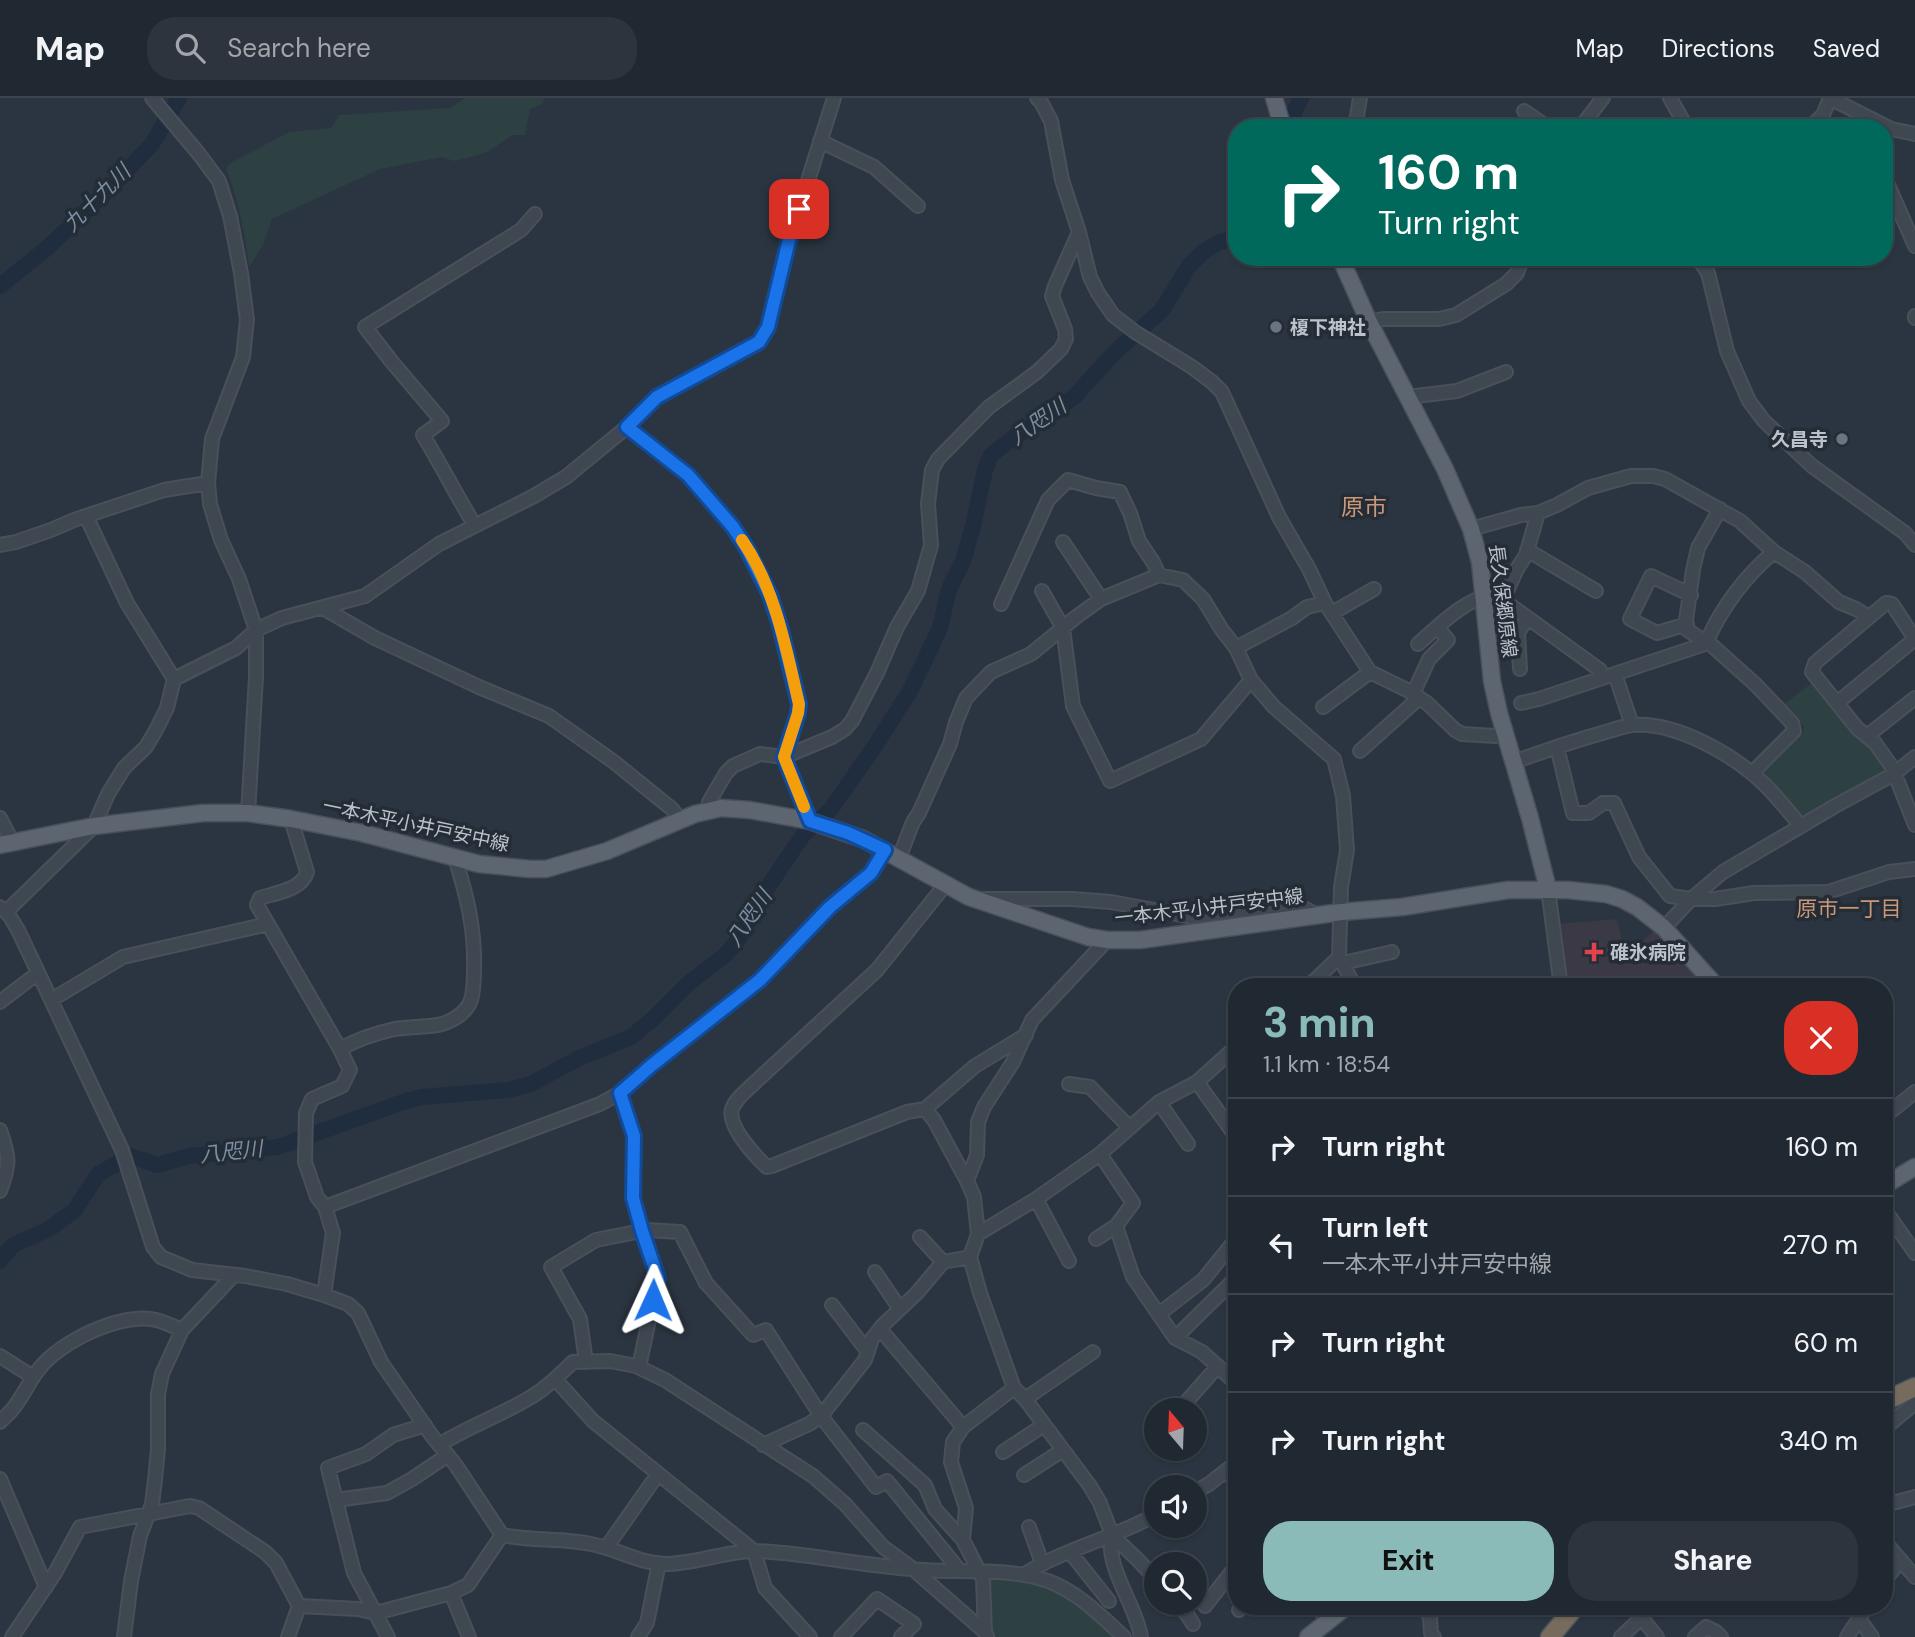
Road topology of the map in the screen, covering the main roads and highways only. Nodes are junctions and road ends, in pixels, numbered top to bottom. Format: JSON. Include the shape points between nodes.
{"nodes":[{"id":1,"x":1274,"y":98,"type":"edge"},
{"id":2,"x":1280,"y":119,"type":"edge"},
{"id":3,"x":1344,"y":266,"type":"edge"},
{"id":4,"x":6,"y":844,"type":"edge"},
{"id":5,"x":1548,"y":889,"type":"junction"},
{"id":6,"x":1709,"y":978,"type":"edge"},
{"id":7,"x":1915,"y":1167,"type":"edge"},
{"id":8,"x":1893,"y":1180,"type":"edge"},
{"id":9,"x":1915,"y":1387,"type":"edge"},
{"id":10,"x":1893,"y":1397,"type":"edge"},
{"id":11,"x":1335,"y":1615,"type":"edge"},
{"id":12,"x":1568,"y":1615,"type":"edge"},
{"id":13,"x":1308,"y":1637,"type":"edge"},
{"id":14,"x":1550,"y":1637,"type":"edge"}],
"edges":[{"from":1,"to":2,"type":"main road"},
{"from":3,"to":5,"type":"main road","name":"長久保郷原線","via":[[1471,528],[1480,562],[1492,681]]},
{"from":4,"to":5,"type":"main road","name":"一本木平小井戸安中線","via":[[94,826],[203,813],[248,813],[362,833],[490,865],[546,869],[607,851],[680,819],[721,808],[750,810],[853,835],[974,899],[1107,940],[1140,940],[1508,890]]},
{"from":5,"to":6,"type":"main road","name":"一本木平小井戸安中線","via":[[1596,892],[1637,907],[1664,928]]},
{"from":7,"to":8,"type":"main road"},
{"from":9,"to":10,"type":"highway"},
{"from":11,"to":13,"type":"main road"},
{"from":12,"to":14,"type":"highway"}]}
